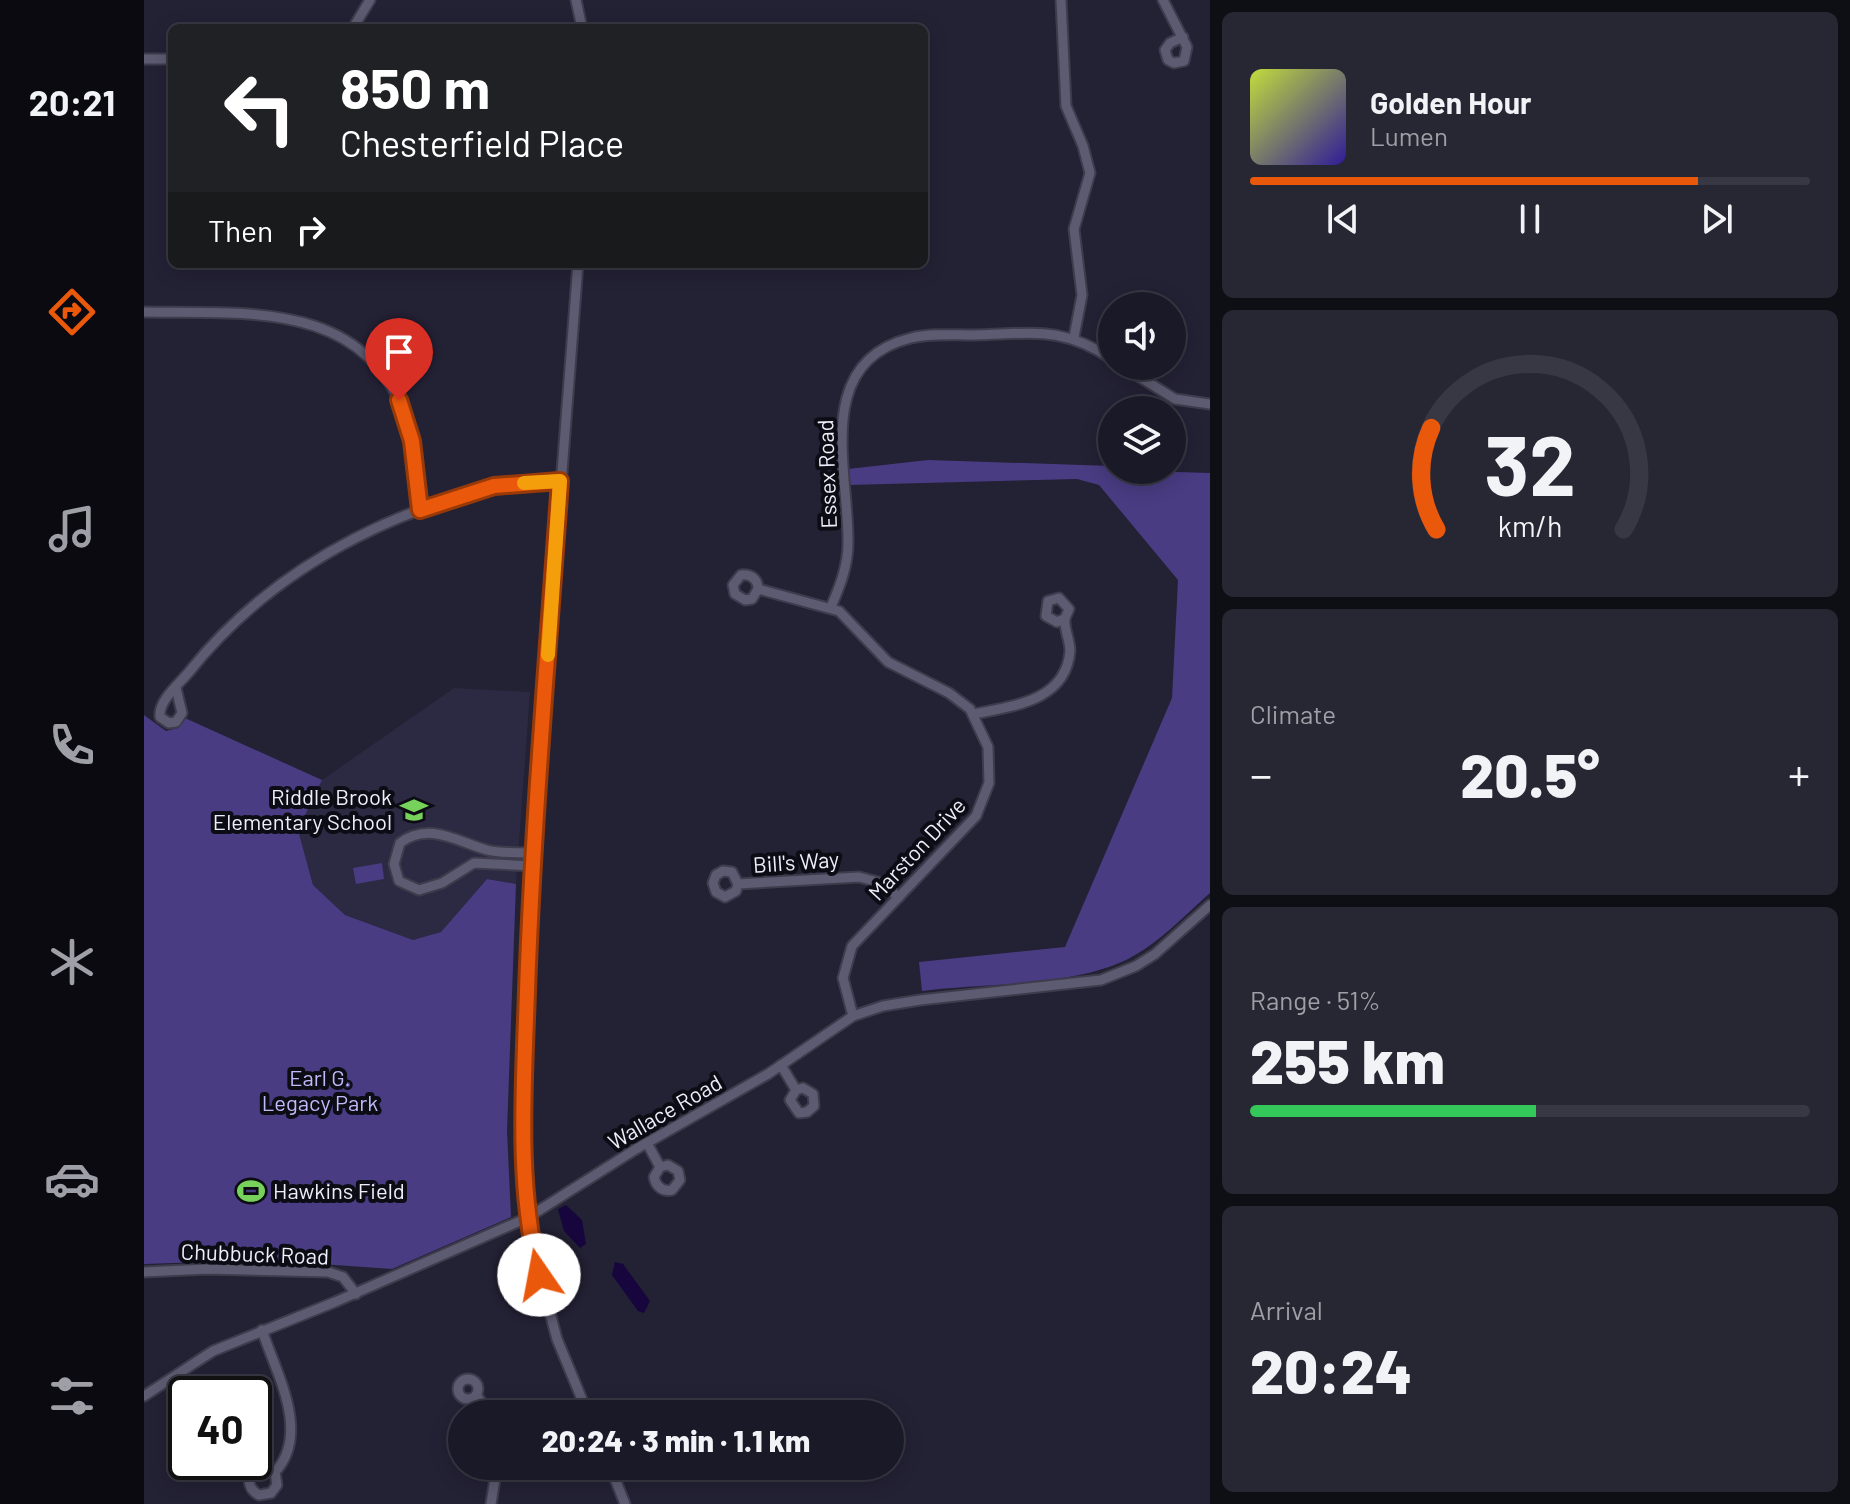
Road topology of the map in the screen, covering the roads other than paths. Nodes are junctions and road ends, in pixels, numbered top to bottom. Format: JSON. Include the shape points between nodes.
{"nodes":[{"id":1,"x":370,"y":0,"type":"edge"},
{"id":2,"x":576,"y":0,"type":"edge"},
{"id":3,"x":1061,"y":0,"type":"edge"},
{"id":4,"x":1163,"y":0,"type":"edge"},
{"id":5,"x":355,"y":24,"type":"edge"},
{"id":6,"x":581,"y":24,"type":"edge"},
{"id":7,"x":1183,"y":37,"type":"dead end"},
{"id":8,"x":144,"y":59,"type":"edge"},
{"id":9,"x":168,"y":59,"type":"edge"},
{"id":10,"x":578,"y":268,"type":"edge"},
{"id":11,"x":144,"y":312,"type":"edge"},
{"id":12,"x":1074,"y":337,"type":"junction"},
{"id":13,"x":1098,"y":351,"type":"edge"},
{"id":14,"x":1144,"y":380,"type":"edge"},
{"id":15,"x":1210,"y":404,"type":"edge"},
{"id":16,"x":560,"y":481,"type":"junction"},
{"id":17,"x":420,"y":510,"type":"junction"},
{"id":18,"x":758,"y":589,"type":"dead end"},
{"id":19,"x":831,"y":607,"type":"junction"},
{"id":20,"x":1064,"y":619,"type":"dead end"},
{"id":21,"x":176,"y":688,"type":"dead end"},
{"id":22,"x":974,"y":714,"type":"junction"},
{"id":23,"x":533,"y":853,"type":"junction"},
{"id":24,"x":532,"y":866,"type":"junction"},
{"id":25,"x":738,"y":884,"type":"dead end"},
{"id":26,"x":899,"y":897,"type":"junction"},
{"id":27,"x":1210,"y":905,"type":"edge"},
{"id":28,"x":853,"y":1016,"type":"junction"},
{"id":29,"x":781,"y":1065,"type":"junction"},
{"id":30,"x":796,"y":1090,"type":"dead end"},
{"id":31,"x":647,"y":1143,"type":"junction"},
{"id":32,"x":660,"y":1167,"type":"dead end"},
{"id":33,"x":527,"y":1218,"type":"junction"},
{"id":34,"x":144,"y":1272,"type":"edge"},
{"id":35,"x":356,"y":1294,"type":"junction"},
{"id":36,"x":262,"y":1330,"type":"junction"},
{"id":37,"x":476,"y":1395,"type":"dead end"},
{"id":38,"x":144,"y":1396,"type":"edge"},
{"id":39,"x":480,"y":1400,"type":"edge"},
{"id":40,"x":582,"y":1400,"type":"edge"},
{"id":41,"x":275,"y":1472,"type":"dead end"},
{"id":42,"x":495,"y":1480,"type":"edge"},
{"id":43,"x":616,"y":1480,"type":"edge"},
{"id":44,"x":491,"y":1504,"type":"edge"},
{"id":45,"x":625,"y":1504,"type":"edge"}],
"edges":[{"from":1,"to":5,"type":"street"},
{"from":2,"to":6,"type":"street"},
{"from":3,"to":12,"type":"street","via":[[1066,106],[1090,173],[1073,237],[1082,295]]},
{"from":4,"to":7,"type":"street"},
{"from":8,"to":9,"type":"street"},
{"from":10,"to":16,"type":"street"},
{"from":11,"to":17,"type":"street","via":[[284,317],[327,329],[358,348],[388,381],[407,420]]},
{"from":12,"to":13,"type":"street","name":"Essex Road"},
{"from":12,"to":19,"type":"street","name":"Essex Road","via":[[924,336],[886,348],[864,366],[843,404],[848,544],[843,580]]},
{"from":14,"to":15,"type":"street","via":[[1169,396]]},
{"from":16,"to":17,"type":"street","via":[[494,486]]},
{"from":16,"to":23,"type":"street"},
{"from":17,"to":21,"type":"street","via":[[277,584],[233,623]]},
{"from":18,"to":19,"type":"street"},
{"from":19,"to":22,"type":"street","via":[[888,662],[957,698]]},
{"from":20,"to":22,"type":"street","via":[[1069,660],[1054,687],[1026,703]]},
{"from":22,"to":26,"type":"street","name":"Marston Drive","via":[[990,758],[982,805]]},
{"from":23,"to":24,"type":"street"},
{"from":23,"to":24,"type":"street","via":[[492,851],[459,838],[423,834],[400,843],[394,869],[399,881],[419,890],[474,863]]},
{"from":24,"to":33,"type":"street","via":[[523,1139]]},
{"from":25,"to":26,"type":"street","name":"Bill's Way","via":[[859,877],[878,882]]},
{"from":26,"to":28,"type":"street","name":"Marston Drive","via":[[846,957],[843,978]]},
{"from":27,"to":28,"type":"street","name":"Wallace Road","via":[[1155,954],[1101,980],[920,1000]]},
{"from":28,"to":29,"type":"street","name":"Wallace Road"},
{"from":29,"to":30,"type":"street"},
{"from":29,"to":31,"type":"street","name":"Wallace Road"},
{"from":31,"to":32,"type":"street"},
{"from":31,"to":33,"type":"street","name":"Wallace Road"},
{"from":33,"to":35,"type":"street","name":"Wallace Road"},
{"from":33,"to":40,"type":"street","via":[[554,1329]]},
{"from":34,"to":35,"type":"street","name":"Chubbuck Road","via":[[328,1272],[343,1277]]},
{"from":35,"to":36,"type":"street","name":"Wallace Road"},
{"from":36,"to":38,"type":"street","name":"Wallace Road","via":[[194,1361]]},
{"from":36,"to":41,"type":"street","via":[[292,1431],[289,1449]]},
{"from":37,"to":39,"type":"street"},
{"from":42,"to":44,"type":"street"},
{"from":43,"to":45,"type":"street"}]}
